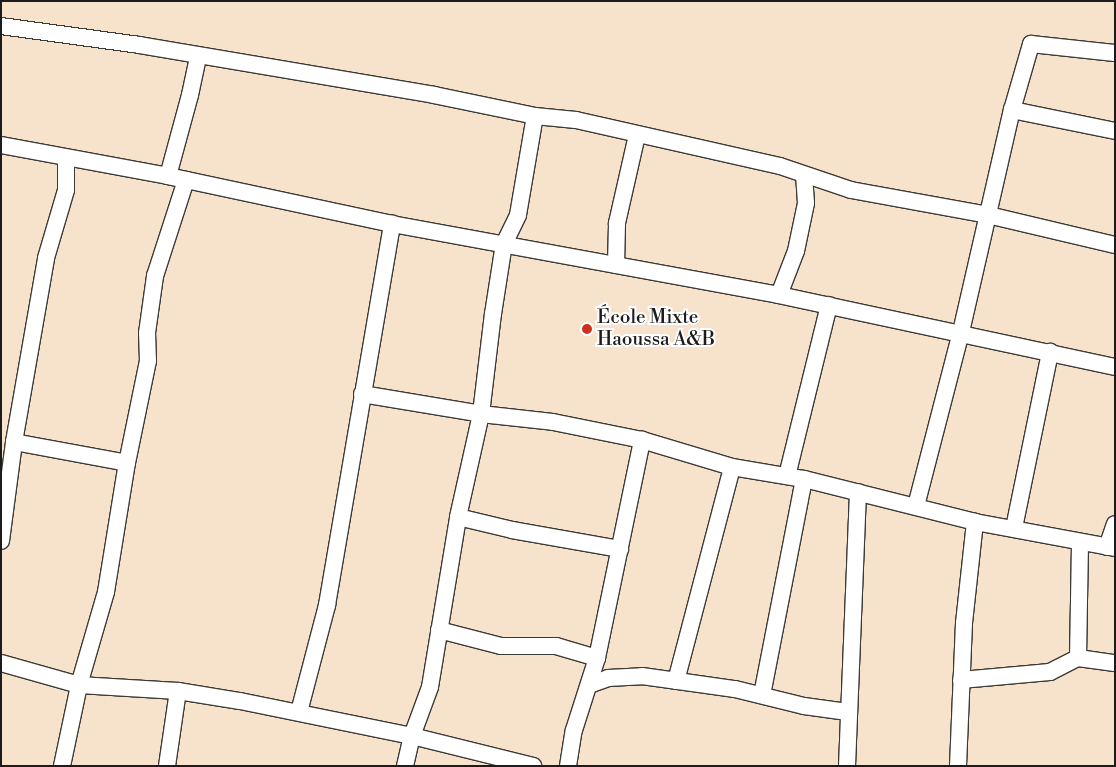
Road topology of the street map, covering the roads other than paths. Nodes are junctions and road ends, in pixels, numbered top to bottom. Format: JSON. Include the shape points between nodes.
{"nodes":[{"id":1,"x":1,"y":26,"type":"edge"},
{"id":2,"x":1115,"y":52,"type":"edge"},
{"id":3,"x":198,"y":56,"type":"junction"},
{"id":4,"x":1012,"y":110,"type":"junction"},
{"id":5,"x":535,"y":116,"type":"junction"},
{"id":6,"x":1115,"y":130,"type":"edge"},
{"id":7,"x":637,"y":135,"type":"junction"},
{"id":8,"x":1,"y":145,"type":"edge"},
{"id":9,"x":66,"y":158,"type":"junction"},
{"id":10,"x":168,"y":176,"type":"junction"},
{"id":11,"x":804,"y":176,"type":"junction"},
{"id":12,"x":186,"y":180,"type":"junction"},
{"id":13,"x":988,"y":215,"type":"junction"},
{"id":14,"x":392,"y":224,"type":"junction"},
{"id":15,"x":504,"y":244,"type":"junction"},
{"id":16,"x":1115,"y":245,"type":"edge"},
{"id":17,"x":616,"y":265,"type":"junction"},
{"id":18,"x":779,"y":295,"type":"junction"},
{"id":19,"x":829,"y":305,"type":"junction"},
{"id":20,"x":961,"y":332,"type":"junction"},
{"id":21,"x":1050,"y":352,"type":"junction"},
{"id":22,"x":1115,"y":367,"type":"edge"},
{"id":23,"x":362,"y":394,"type":"junction"},
{"id":24,"x":481,"y":414,"type":"junction"},
{"id":25,"x":642,"y":440,"type":"junction"},
{"id":26,"x":14,"y":442,"type":"junction"},
{"id":27,"x":127,"y":463,"type":"junction"},
{"id":28,"x":732,"y":467,"type":"junction"},
{"id":29,"x":787,"y":476,"type":"junction"},
{"id":30,"x":804,"y":479,"type":"junction"},
{"id":31,"x":858,"y":492,"type":"junction"},
{"id":32,"x":916,"y":506,"type":"junction"},
{"id":33,"x":458,"y":517,"type":"junction"},
{"id":34,"x":975,"y":522,"type":"junction"},
{"id":35,"x":1115,"y":524,"type":"edge"},
{"id":36,"x":1014,"y":528,"type":"junction"},
{"id":37,"x":1,"y":541,"type":"edge"},
{"id":38,"x":1080,"y":542,"type":"junction"},
{"id":39,"x":1111,"y":548,"type":"edge"},
{"id":40,"x":620,"y":549,"type":"junction"},
{"id":41,"x":439,"y":630,"type":"junction"},
{"id":42,"x":597,"y":658,"type":"junction"},
{"id":43,"x":1078,"y":658,"type":"junction"},
{"id":44,"x":1,"y":663,"type":"edge"},
{"id":45,"x":1115,"y":663,"type":"edge"},
{"id":46,"x":961,"y":680,"type":"junction"},
{"id":47,"x":676,"y":681,"type":"junction"},
{"id":48,"x":80,"y":685,"type":"junction"},
{"id":49,"x":589,"y":685,"type":"junction"},
{"id":50,"x":178,"y":691,"type":"junction"},
{"id":51,"x":762,"y":695,"type":"junction"},
{"id":52,"x":299,"y":712,"type":"junction"},
{"id":53,"x":848,"y":712,"type":"junction"},
{"id":54,"x":412,"y":736,"type":"junction"},
{"id":55,"x":62,"y":766,"type":"edge"},
{"id":56,"x":167,"y":766,"type":"edge"},
{"id":57,"x":405,"y":766,"type":"edge"},
{"id":58,"x":533,"y":766,"type":"edge"},
{"id":59,"x":568,"y":766,"type":"edge"},
{"id":60,"x":848,"y":766,"type":"edge"},
{"id":61,"x":958,"y":766,"type":"edge"}],
"edges":[{"from":1,"to":3,"type":"street"},
{"from":2,"to":4,"type":"street","via":[[1031,44]]},
{"from":3,"to":5,"type":"street","via":[[434,94]]},
{"from":3,"to":10,"type":"street"},
{"from":4,"to":6,"type":"street"},
{"from":4,"to":13,"type":"street"},
{"from":5,"to":7,"type":"street","via":[[576,120]]},
{"from":5,"to":15,"type":"street","via":[[518,215]]},
{"from":7,"to":11,"type":"street","via":[[780,166]]},
{"from":7,"to":17,"type":"street","via":[[617,222]]},
{"from":8,"to":9,"type":"street"},
{"from":9,"to":10,"type":"street"},
{"from":9,"to":26,"type":"street","via":[[66,190],[46,258]]},
{"from":10,"to":12,"type":"street"},
{"from":11,"to":13,"type":"street","via":[[851,190]]},
{"from":11,"to":18,"type":"street","via":[[806,203],[796,251]]},
{"from":12,"to":14,"type":"street"},
{"from":12,"to":27,"type":"street","via":[[155,276],[147,334],[148,361]]},
{"from":13,"to":16,"type":"street"},
{"from":13,"to":20,"type":"street"},
{"from":14,"to":15,"type":"street"},
{"from":14,"to":23,"type":"street"},
{"from":15,"to":17,"type":"street"},
{"from":15,"to":24,"type":"street"},
{"from":17,"to":18,"type":"street"},
{"from":18,"to":19,"type":"street"},
{"from":19,"to":20,"type":"street"},
{"from":19,"to":29,"type":"street"},
{"from":20,"to":21,"type":"street"},
{"from":20,"to":32,"type":"street"},
{"from":21,"to":22,"type":"street"},
{"from":21,"to":36,"type":"street"},
{"from":23,"to":24,"type":"street"},
{"from":23,"to":52,"type":"street","via":[[328,605]]},
{"from":24,"to":25,"type":"street","via":[[553,422]]},
{"from":24,"to":33,"type":"street"},
{"from":25,"to":28,"type":"street"},
{"from":25,"to":40,"type":"street"},
{"from":26,"to":27,"type":"street"},
{"from":26,"to":37,"type":"street"},
{"from":27,"to":48,"type":"street","via":[[106,592]]},
{"from":28,"to":29,"type":"street"},
{"from":28,"to":47,"type":"street"},
{"from":29,"to":30,"type":"street"},
{"from":30,"to":31,"type":"street"},
{"from":30,"to":51,"type":"street"},
{"from":31,"to":32,"type":"street"},
{"from":31,"to":53,"type":"street"},
{"from":32,"to":34,"type":"street"},
{"from":33,"to":40,"type":"street"},
{"from":33,"to":41,"type":"street"},
{"from":34,"to":36,"type":"street"},
{"from":34,"to":46,"type":"street"},
{"from":35,"to":39,"type":"street"},
{"from":36,"to":38,"type":"street"},
{"from":38,"to":39,"type":"street"},
{"from":38,"to":43,"type":"street"},
{"from":40,"to":42,"type":"street"},
{"from":41,"to":42,"type":"street","via":[[501,646],[556,646]]},
{"from":41,"to":54,"type":"street","via":[[430,686]]},
{"from":42,"to":49,"type":"street"},
{"from":43,"to":45,"type":"street"},
{"from":43,"to":46,"type":"street","via":[[1050,672]]},
{"from":44,"to":48,"type":"street"},
{"from":46,"to":61,"type":"street"},
{"from":47,"to":49,"type":"street","via":[[642,676],[608,678]]},
{"from":47,"to":51,"type":"street"},
{"from":48,"to":50,"type":"street"},
{"from":48,"to":55,"type":"street"},
{"from":49,"to":59,"type":"street","via":[[574,730]]},
{"from":50,"to":52,"type":"street"},
{"from":50,"to":56,"type":"street"},
{"from":51,"to":53,"type":"street","via":[[804,706]]},
{"from":52,"to":54,"type":"street"},
{"from":53,"to":60,"type":"street"},
{"from":54,"to":57,"type":"street"},
{"from":54,"to":58,"type":"street"}]}
